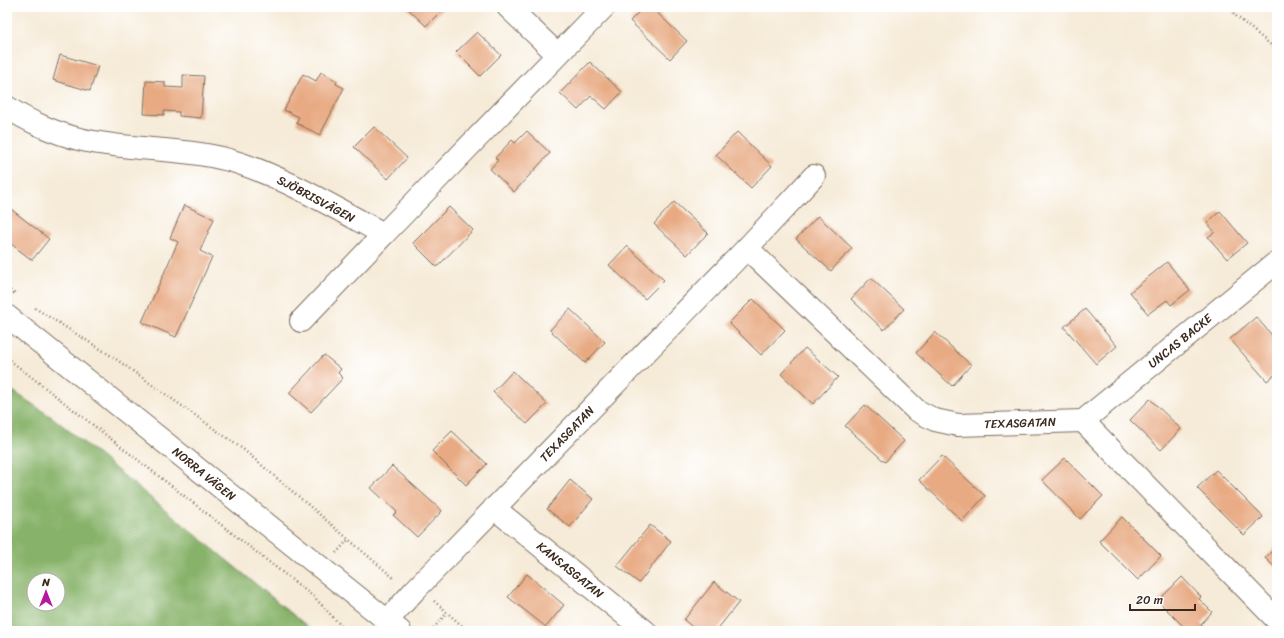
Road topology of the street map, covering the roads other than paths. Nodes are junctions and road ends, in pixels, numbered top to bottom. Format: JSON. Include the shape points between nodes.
{"nodes":[{"id":1,"x":508,"y":7,"type":"edge"},
{"id":2,"x":604,"y":7,"type":"edge"},
{"id":3,"x":557,"y":54,"type":"junction"},
{"id":4,"x":7,"y":108,"type":"edge"},
{"id":5,"x":814,"y":176,"type":"dead end"},
{"id":6,"x":384,"y":234,"type":"junction"},
{"id":7,"x":747,"y":248,"type":"junction"},
{"id":8,"x":1277,"y":262,"type":"edge"},
{"id":9,"x":7,"y":316,"type":"edge"},
{"id":10,"x":301,"y":321,"type":"dead end"},
{"id":11,"x":1083,"y":421,"type":"junction"},
{"id":12,"x":494,"y":508,"type":"junction"},
{"id":13,"x":1277,"y":620,"type":"edge"},
{"id":14,"x":394,"y":626,"type":"edge"},
{"id":15,"x":646,"y":631,"type":"edge"}],
"edges":[{"from":1,"to":3,"type":"street"},
{"from":2,"to":3,"type":"street"},
{"from":3,"to":6,"type":"street"},
{"from":4,"to":6,"type":"street","name":"SJÖBRISVÄGEN","via":[[21,117],[78,139],[174,150],[228,160],[277,178]]},
{"from":5,"to":7,"type":"street","name":"TEXASGATAN"},
{"from":6,"to":10,"type":"street"},
{"from":7,"to":11,"type":"street","name":"TEXASGATAN","via":[[916,410],[935,420],[958,426]]},
{"from":7,"to":12,"type":"street","name":"TEXASGATAN"},
{"from":8,"to":11,"type":"street","name":"UNCAS BACKE"},
{"from":9,"to":14,"type":"street","name":"NORRA VÄGEN"},
{"from":11,"to":13,"type":"street"},
{"from":12,"to":14,"type":"street","name":"TEXASGATAN","via":[[414,592]]},
{"from":12,"to":15,"type":"street","name":"KANSASGATAN"}]}
